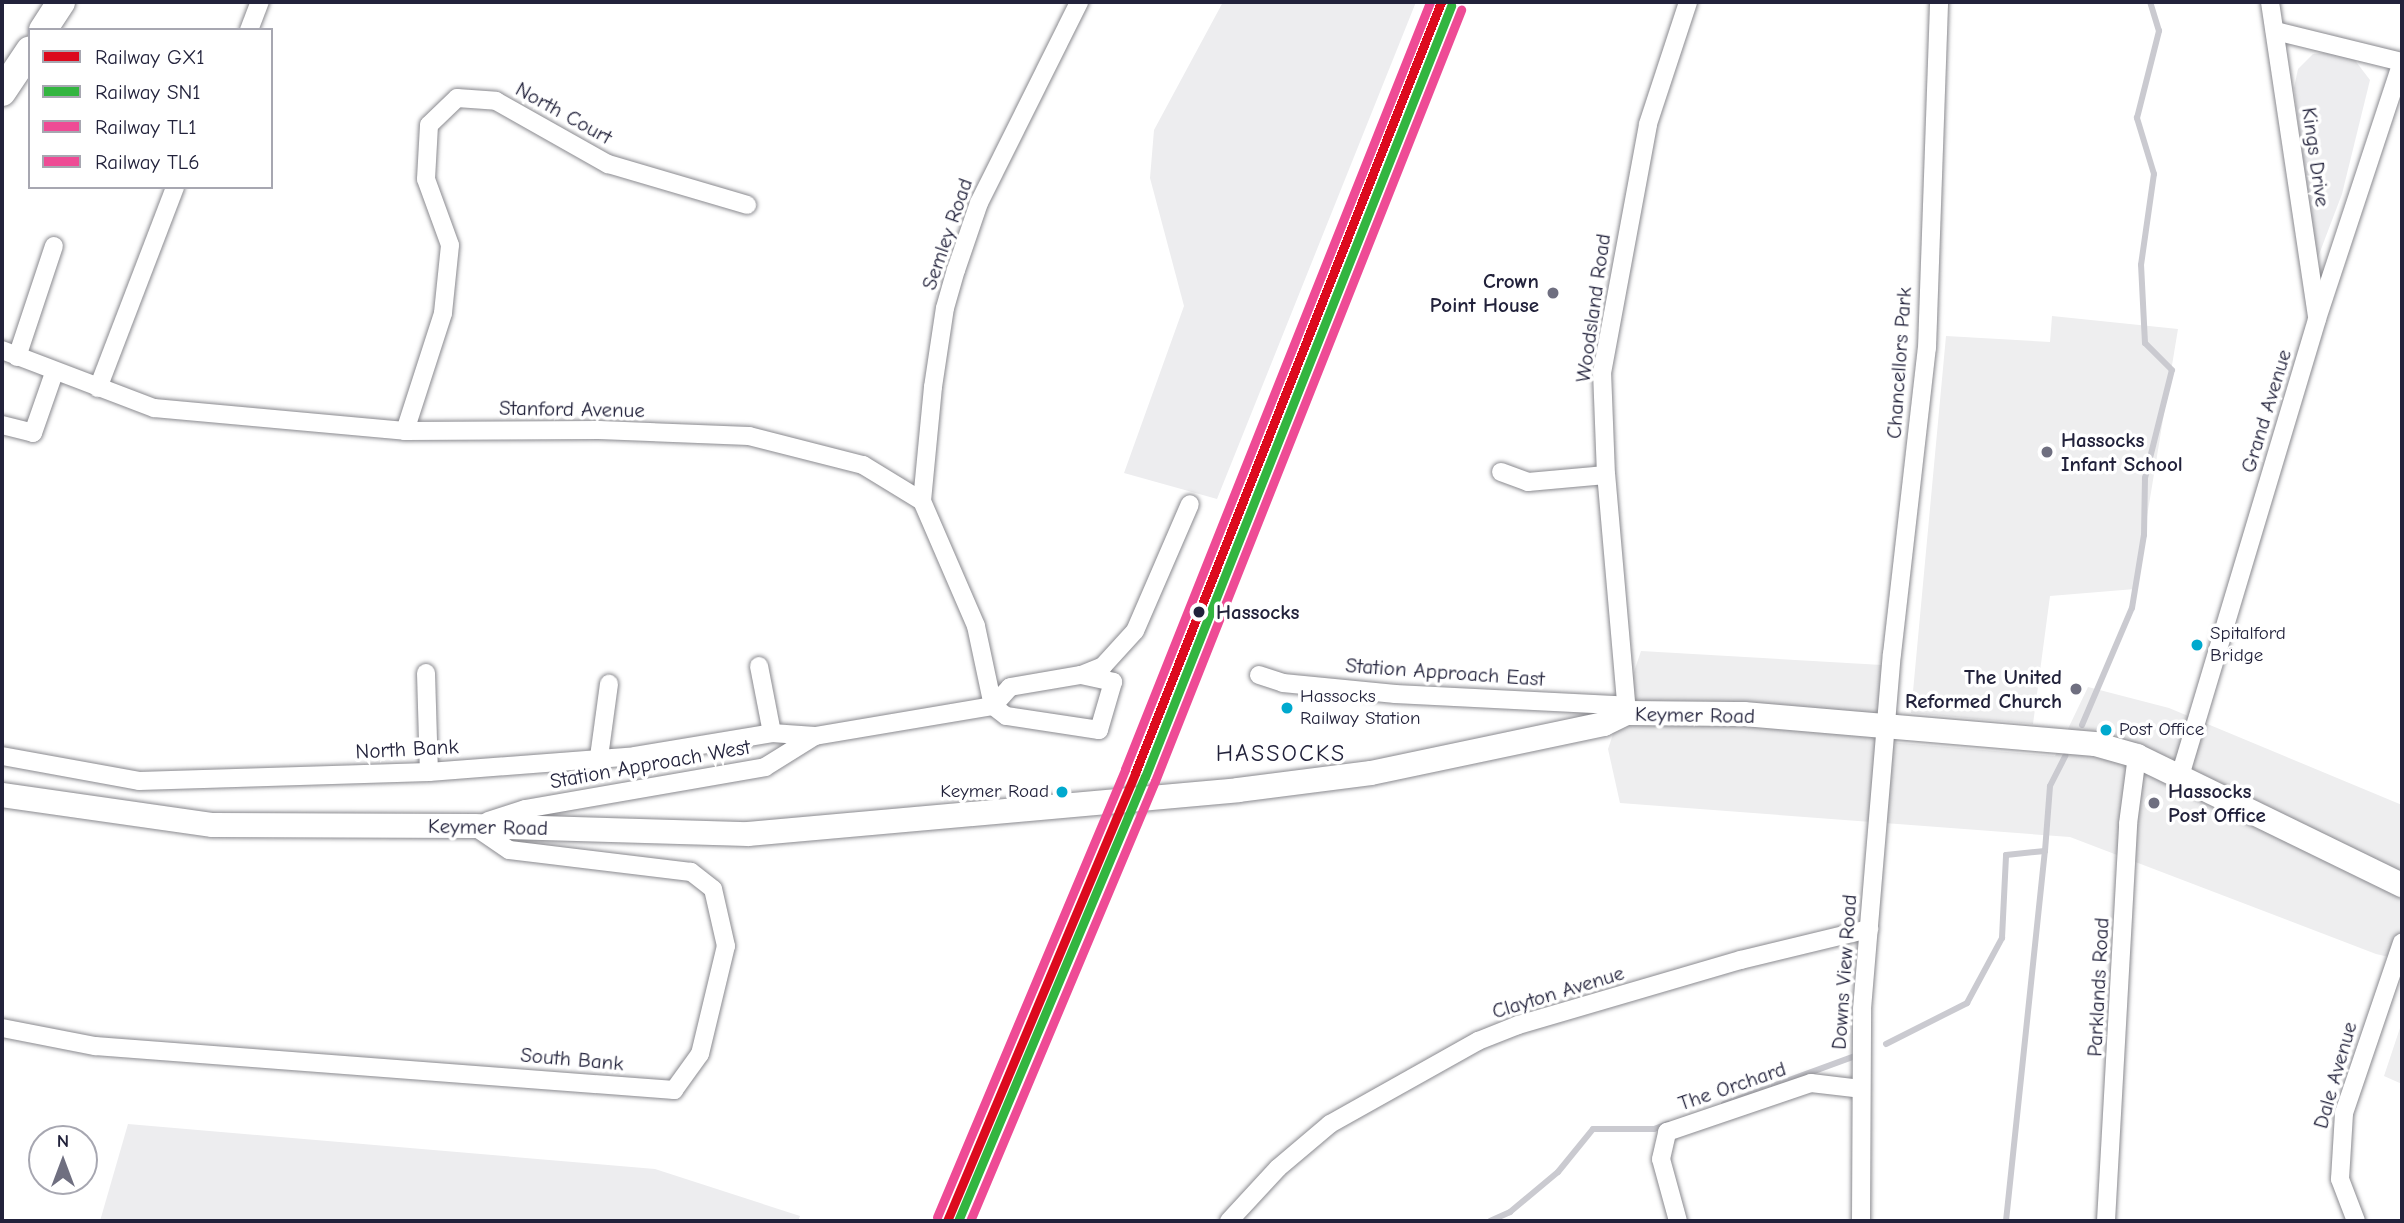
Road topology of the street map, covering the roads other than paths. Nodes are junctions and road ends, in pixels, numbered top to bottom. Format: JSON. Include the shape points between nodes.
{"nodes":[{"id":1,"x":61,"y":2,"type":"edge"},
{"id":2,"x":261,"y":2,"type":"edge"},
{"id":3,"x":1079,"y":2,"type":"edge"},
{"id":4,"x":1688,"y":2,"type":"edge"},
{"id":5,"x":1939,"y":2,"type":"edge"},
{"id":6,"x":2270,"y":2,"type":"edge"},
{"id":7,"x":44,"y":28,"type":"edge"},
{"id":8,"x":249,"y":28,"type":"edge"},
{"id":9,"x":2274,"y":31,"type":"junction"},
{"id":10,"x":28,"y":53,"type":"edge"},
{"id":11,"x":2402,"y":62,"type":"edge"},
{"id":12,"x":2,"y":92,"type":"edge"},
{"id":13,"x":174,"y":189,"type":"edge"},
{"id":14,"x":747,"y":205,"type":"dead end"},
{"id":15,"x":54,"y":246,"type":"dead end"},
{"id":16,"x":2317,"y":319,"type":"junction"},
{"id":17,"x":9,"y":353,"type":"edge"},
{"id":18,"x":54,"y":373,"type":"junction"},
{"id":19,"x":98,"y":388,"type":"junction"},
{"id":20,"x":2,"y":425,"type":"edge"},
{"id":21,"x":405,"y":431,"type":"junction"},
{"id":22,"x":1501,"y":472,"type":"dead end"},
{"id":23,"x":1606,"y":475,"type":"junction"},
{"id":24,"x":922,"y":501,"type":"junction"},
{"id":25,"x":1190,"y":504,"type":"dead end"},
{"id":26,"x":759,"y":666,"type":"dead end"},
{"id":27,"x":426,"y":673,"type":"dead end"},
{"id":28,"x":1081,"y":675,"type":"junction"},
{"id":29,"x":1259,"y":675,"type":"dead end"},
{"id":30,"x":609,"y":684,"type":"dead end"},
{"id":31,"x":993,"y":706,"type":"junction"},
{"id":32,"x":1628,"y":713,"type":"junction"},
{"id":33,"x":1887,"y":727,"type":"junction"},
{"id":34,"x":772,"y":733,"type":"junction"},
{"id":35,"x":815,"y":736,"type":"junction"},
{"id":36,"x":2,"y":756,"type":"edge"},
{"id":37,"x":2137,"y":756,"type":"junction"},
{"id":38,"x":599,"y":757,"type":"junction"},
{"id":39,"x":429,"y":772,"type":"junction"},
{"id":40,"x":2180,"y":776,"type":"junction"},
{"id":41,"x":2,"y":795,"type":"edge"},
{"id":42,"x":474,"y":826,"type":"junction"},
{"id":43,"x":2402,"y":885,"type":"edge"},
{"id":44,"x":1868,"y":929,"type":"junction"},
{"id":45,"x":2402,"y":943,"type":"edge"},
{"id":46,"x":2,"y":1028,"type":"edge"},
{"id":47,"x":1861,"y":1089,"type":"junction"},
{"id":48,"x":1229,"y":1221,"type":"edge"},
{"id":49,"x":1678,"y":1221,"type":"edge"},
{"id":50,"x":1861,"y":1221,"type":"edge"},
{"id":51,"x":2106,"y":1221,"type":"edge"},
{"id":52,"x":2356,"y":1221,"type":"edge"}],
"edges":[{"from":1,"to":7,"type":"main road"},
{"from":2,"to":8,"type":"street"},
{"from":3,"to":24,"type":"street","name":"Semley Road","via":[[979,202],[956,270],[933,387]]},
{"from":4,"to":23,"type":"street","name":"Woodsland Road","via":[[1648,124],[1606,345],[1602,373]]},
{"from":5,"to":33,"type":"street","name":"Chancellors Park","via":[[1927,348]]},
{"from":6,"to":9,"type":"street","name":"Kings Drive"},
{"from":9,"to":11,"type":"street"},
{"from":9,"to":16,"type":"street","name":"Kings Drive"},
{"from":10,"to":12,"type":"main road"},
{"from":11,"to":16,"type":"street","name":"Grand Avenue"},
{"from":13,"to":19,"type":"street"},
{"from":14,"to":21,"type":"street","name":"North Court","via":[[608,164],[496,101],[457,98],[429,125],[426,179],[450,245],[443,313]]},
{"from":15,"to":17,"type":"street"},
{"from":16,"to":40,"type":"street","name":"Grand Avenue"},
{"from":17,"to":18,"type":"street","name":"Stanford Avenue"},
{"from":18,"to":19,"type":"street","name":"Stanford Avenue"},
{"from":18,"to":20,"type":"street","via":[[33,433]]},
{"from":19,"to":21,"type":"street","name":"Stanford Avenue","via":[[153,408]]},
{"from":21,"to":24,"type":"street","name":"Stanford Avenue","via":[[599,430],[750,436],[863,465]]},
{"from":22,"to":23,"type":"street","via":[[1528,482]]},
{"from":23,"to":32,"type":"street","name":"Woodsland Road"},
{"from":24,"to":31,"type":"street","via":[[976,626]]},
{"from":25,"to":28,"type":"street","via":[[1135,631],[1103,666]]},
{"from":26,"to":34,"type":"street"},
{"from":27,"to":39,"type":"street"},
{"from":28,"to":31,"type":"street","name":"Station Approach West","via":[[1010,687]]},
{"from":28,"to":31,"type":"street","name":"Station Approach West","via":[[1113,682],[1100,730],[1006,716]]},
{"from":29,"to":32,"type":"street","name":"Station Approach East","via":[[1283,683],[1395,694],[1614,705]]},
{"from":30,"to":38,"type":"street"},
{"from":31,"to":35,"type":"street","name":"Station Approach West"},
{"from":32,"to":33,"type":"main road","name":"Keymer Road","via":[[1744,714]]},
{"from":32,"to":42,"type":"main road","name":"Keymer Road","via":[[1604,724],[1431,762],[1238,790],[748,834]]},
{"from":33,"to":37,"type":"main road","name":"Keymer Road","via":[[2076,740]]},
{"from":33,"to":44,"type":"street","name":"Downs View Road"},
{"from":34,"to":35,"type":"street","name":"North Bank"},
{"from":34,"to":38,"type":"street","name":"North Bank","via":[[635,756]]},
{"from":35,"to":42,"type":"street","name":"Station Approach West","via":[[765,767],[525,809]]},
{"from":36,"to":39,"type":"street","name":"North Bank","via":[[139,781]]},
{"from":37,"to":40,"type":"main road","name":"Keymer Road"},
{"from":37,"to":51,"type":"street","name":"Parklands Road","via":[[2128,824]]},
{"from":38,"to":39,"type":"street","name":"North Bank"},
{"from":40,"to":43,"type":"main road","name":"Keymer Road"},
{"from":41,"to":42,"type":"main road","name":"Keymer Road","via":[[212,825]]},
{"from":42,"to":46,"type":"street","name":"South Bank","via":[[509,850],[691,872],[713,889],[726,946],[700,1054],[674,1090],[95,1046]]},
{"from":44,"to":47,"type":"street","name":"Downs View Road"},
{"from":44,"to":48,"type":"street","name":"Clayton Avenue","via":[[1754,957],[1518,1025],[1478,1041],[1330,1124],[1278,1168]]},
{"from":45,"to":52,"type":"street","name":"Dale Avenue","via":[[2354,1077],[2342,1125],[2340,1179]]},
{"from":47,"to":49,"type":"street","name":"The Orchard","via":[[1811,1083],[1667,1132],[1661,1159]]},
{"from":47,"to":50,"type":"street","name":"Downs View Road"}]}
